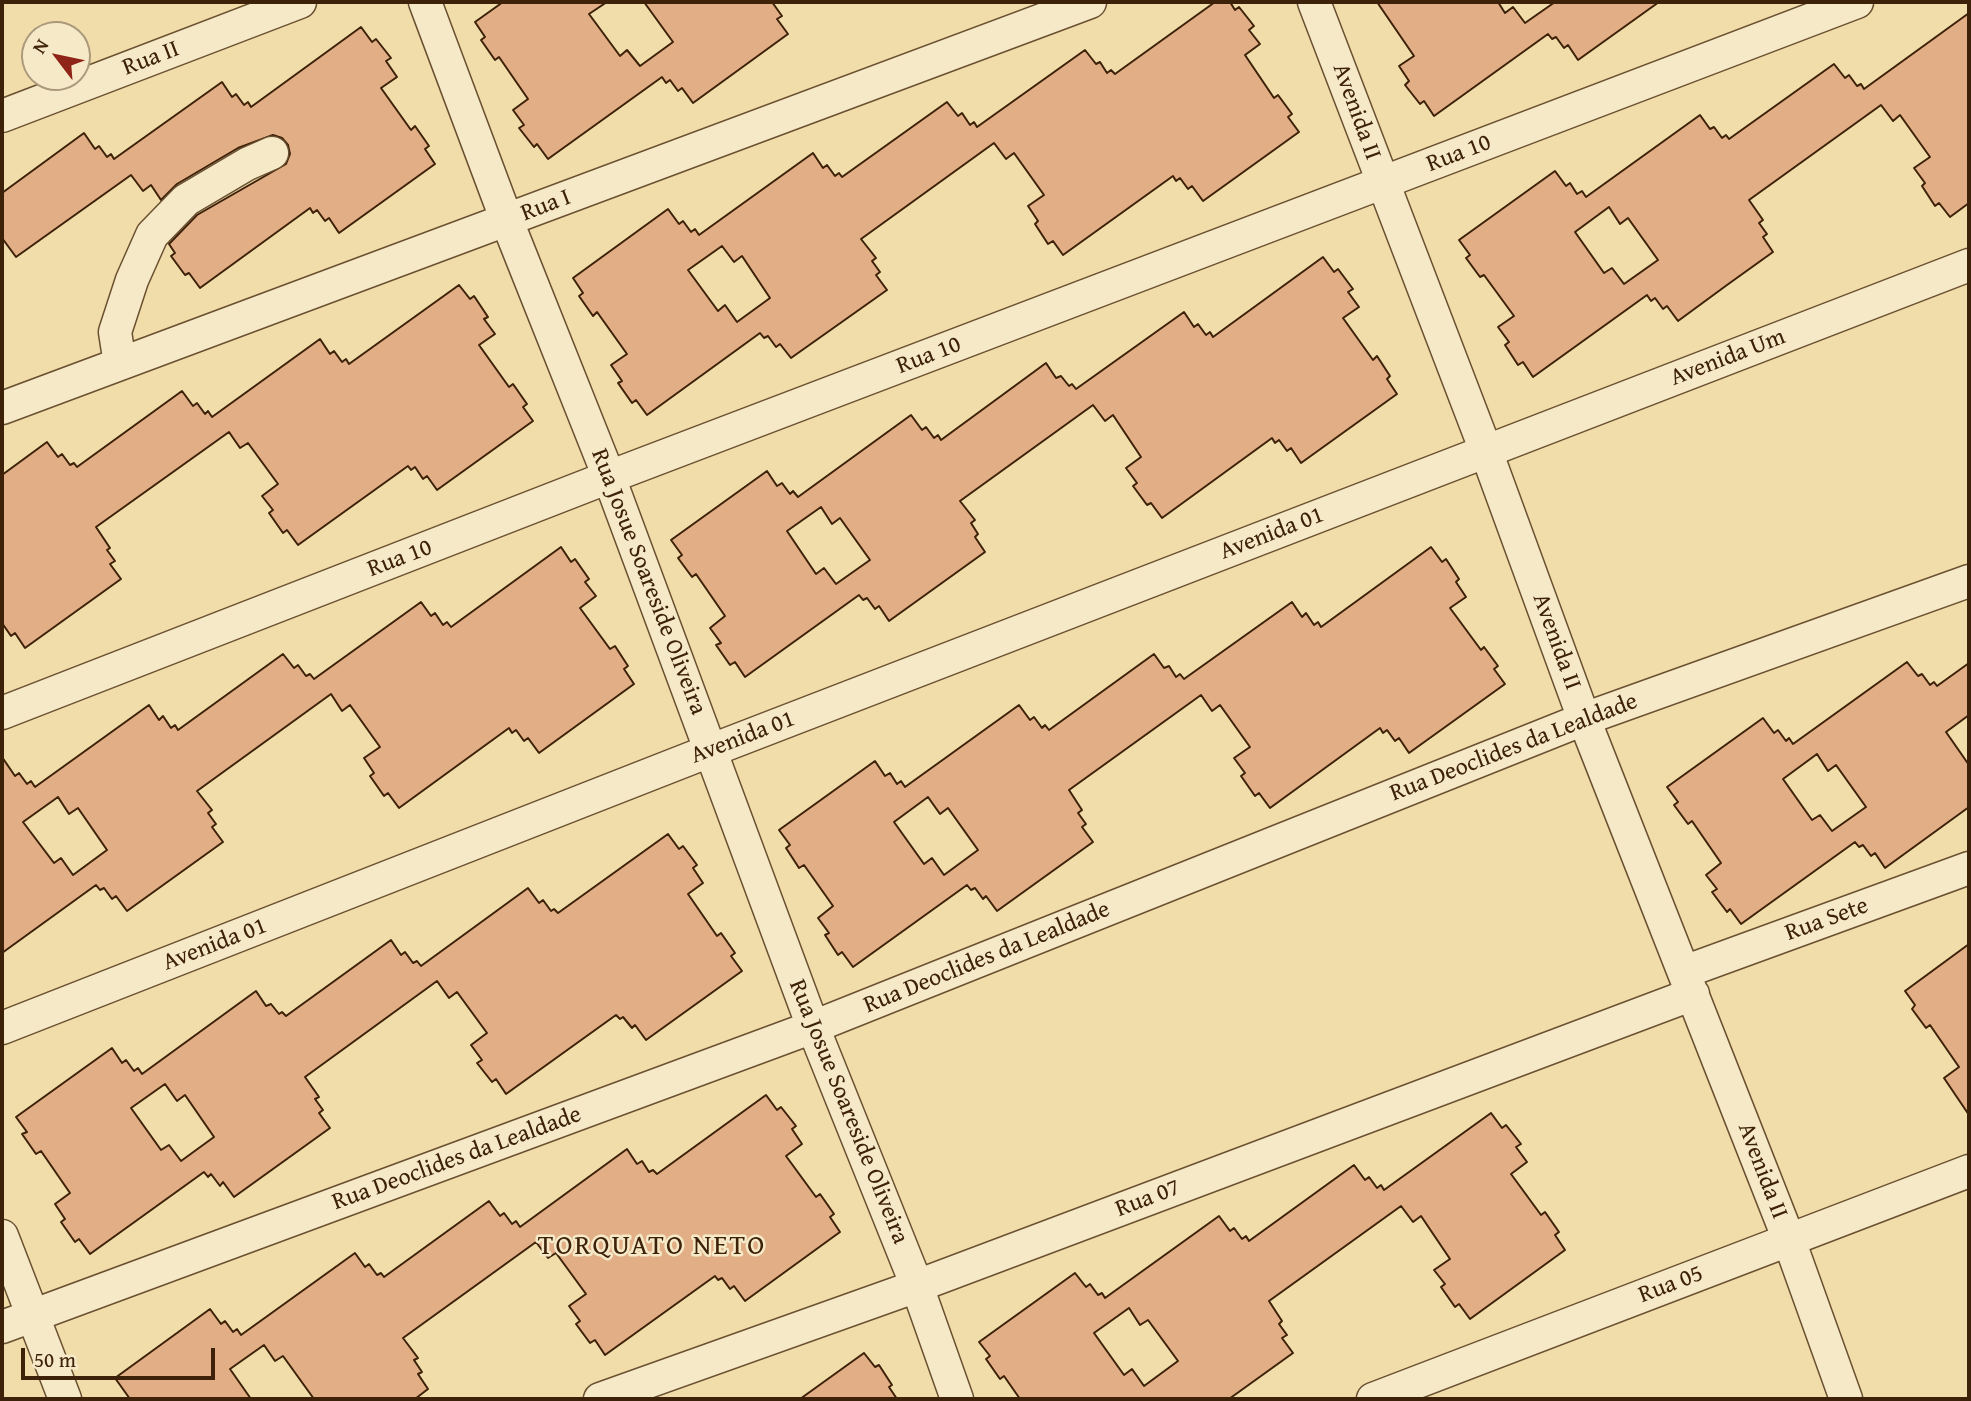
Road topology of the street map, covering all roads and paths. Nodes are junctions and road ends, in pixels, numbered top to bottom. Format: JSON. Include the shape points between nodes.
{"nodes":[{"id":1,"x":300,"y":2,"type":"edge"},
{"id":2,"x":425,"y":2,"type":"edge"},
{"id":3,"x":1090,"y":2,"type":"edge"},
{"id":4,"x":1314,"y":2,"type":"edge"},
{"id":5,"x":1857,"y":2,"type":"edge"},
{"id":6,"x":2,"y":116,"type":"edge"},
{"id":7,"x":272,"y":153,"type":"dead end"},
{"id":8,"x":1382,"y":183,"type":"junction"},
{"id":9,"x":507,"y":221,"type":"junction"},
{"id":10,"x":1969,"y":265,"type":"edge"},
{"id":11,"x":120,"y":364,"type":"junction"},
{"id":12,"x":2,"y":408,"type":"edge"},
{"id":13,"x":1486,"y":451,"type":"junction"},
{"id":14,"x":609,"y":477,"type":"junction"},
{"id":15,"x":1969,"y":581,"type":"edge"},
{"id":16,"x":2,"y":713,"type":"edge"},
{"id":17,"x":1584,"y":719,"type":"junction"},
{"id":18,"x":712,"y":750,"type":"junction"},
{"id":19,"x":1969,"y":868,"type":"edge"},
{"id":20,"x":1688,"y":983,"type":"junction"},
{"id":21,"x":813,"y":1027,"type":"junction"},
{"id":22,"x":2,"y":1028,"type":"edge"},
{"id":23,"x":1969,"y":1171,"type":"edge"},
{"id":24,"x":2,"y":1236,"type":"edge"},
{"id":25,"x":1789,"y":1240,"type":"junction"},
{"id":26,"x":917,"y":1286,"type":"junction"},
{"id":27,"x":32,"y":1315,"type":"junction"},
{"id":28,"x":2,"y":1327,"type":"edge"},
{"id":29,"x":65,"y":1399,"type":"edge"},
{"id":30,"x":600,"y":1399,"type":"edge"},
{"id":31,"x":957,"y":1399,"type":"edge"},
{"id":32,"x":1373,"y":1399,"type":"edge"},
{"id":33,"x":1846,"y":1399,"type":"edge"}],
"edges":[{"from":1,"to":6,"type":"street","name":"Rua II"},
{"from":2,"to":9,"type":"street","name":"Rua Josue Soareside Oliveira"},
{"from":3,"to":9,"type":"street","name":"Rua I"},
{"from":4,"to":8,"type":"street","name":"Avenida II"},
{"from":5,"to":8,"type":"street","name":"Rua 10"},
{"from":7,"to":11,"type":"street","via":[[186,200],[152,235],[115,332]]},
{"from":8,"to":13,"type":"street","name":"Avenida II"},
{"from":8,"to":14,"type":"street","name":"Rua 10"},
{"from":9,"to":11,"type":"street","name":"Rua I"},
{"from":9,"to":14,"type":"street","name":"Rua Josue Soareside Oliveira"},
{"from":10,"to":13,"type":"street","name":"Avenida Um"},
{"from":11,"to":12,"type":"street","name":"Rua I"},
{"from":13,"to":17,"type":"street","name":"Avenida II"},
{"from":13,"to":18,"type":"street","name":"Avenida 01"},
{"from":14,"to":16,"type":"street","name":"Rua 10"},
{"from":14,"to":18,"type":"street","name":"Rua Josue Soareside Oliveira"},
{"from":15,"to":17,"type":"street","name":"Rua Deoclides da Lealdade"},
{"from":17,"to":20,"type":"street","name":"Avenida II"},
{"from":17,"to":21,"type":"street","name":"Rua Deoclides da Lealdade"},
{"from":18,"to":21,"type":"street","name":"Rua Josue Soareside Oliveira"},
{"from":18,"to":22,"type":"street","name":"Avenida 01"},
{"from":19,"to":20,"type":"street","name":"Rua Sete"},
{"from":20,"to":25,"type":"street","name":"Avenida II"},
{"from":20,"to":26,"type":"street","name":"Rua 07"},
{"from":21,"to":26,"type":"street","name":"Rua Josue Soareside Oliveira"},
{"from":21,"to":27,"type":"street","name":"Rua Deoclides da Lealdade"},
{"from":23,"to":25,"type":"street","name":"Rua 05"},
{"from":24,"to":27,"type":"street"},
{"from":25,"to":32,"type":"street","name":"Rua 05"},
{"from":25,"to":33,"type":"street","name":"Avenida II"},
{"from":26,"to":30,"type":"street","name":"Rua 07"},
{"from":26,"to":31,"type":"street","name":"Rua Josue Soareside Oliveira"},
{"from":27,"to":28,"type":"street","name":"Rua Deoclides da Lealdade"},
{"from":27,"to":29,"type":"street"}]}
